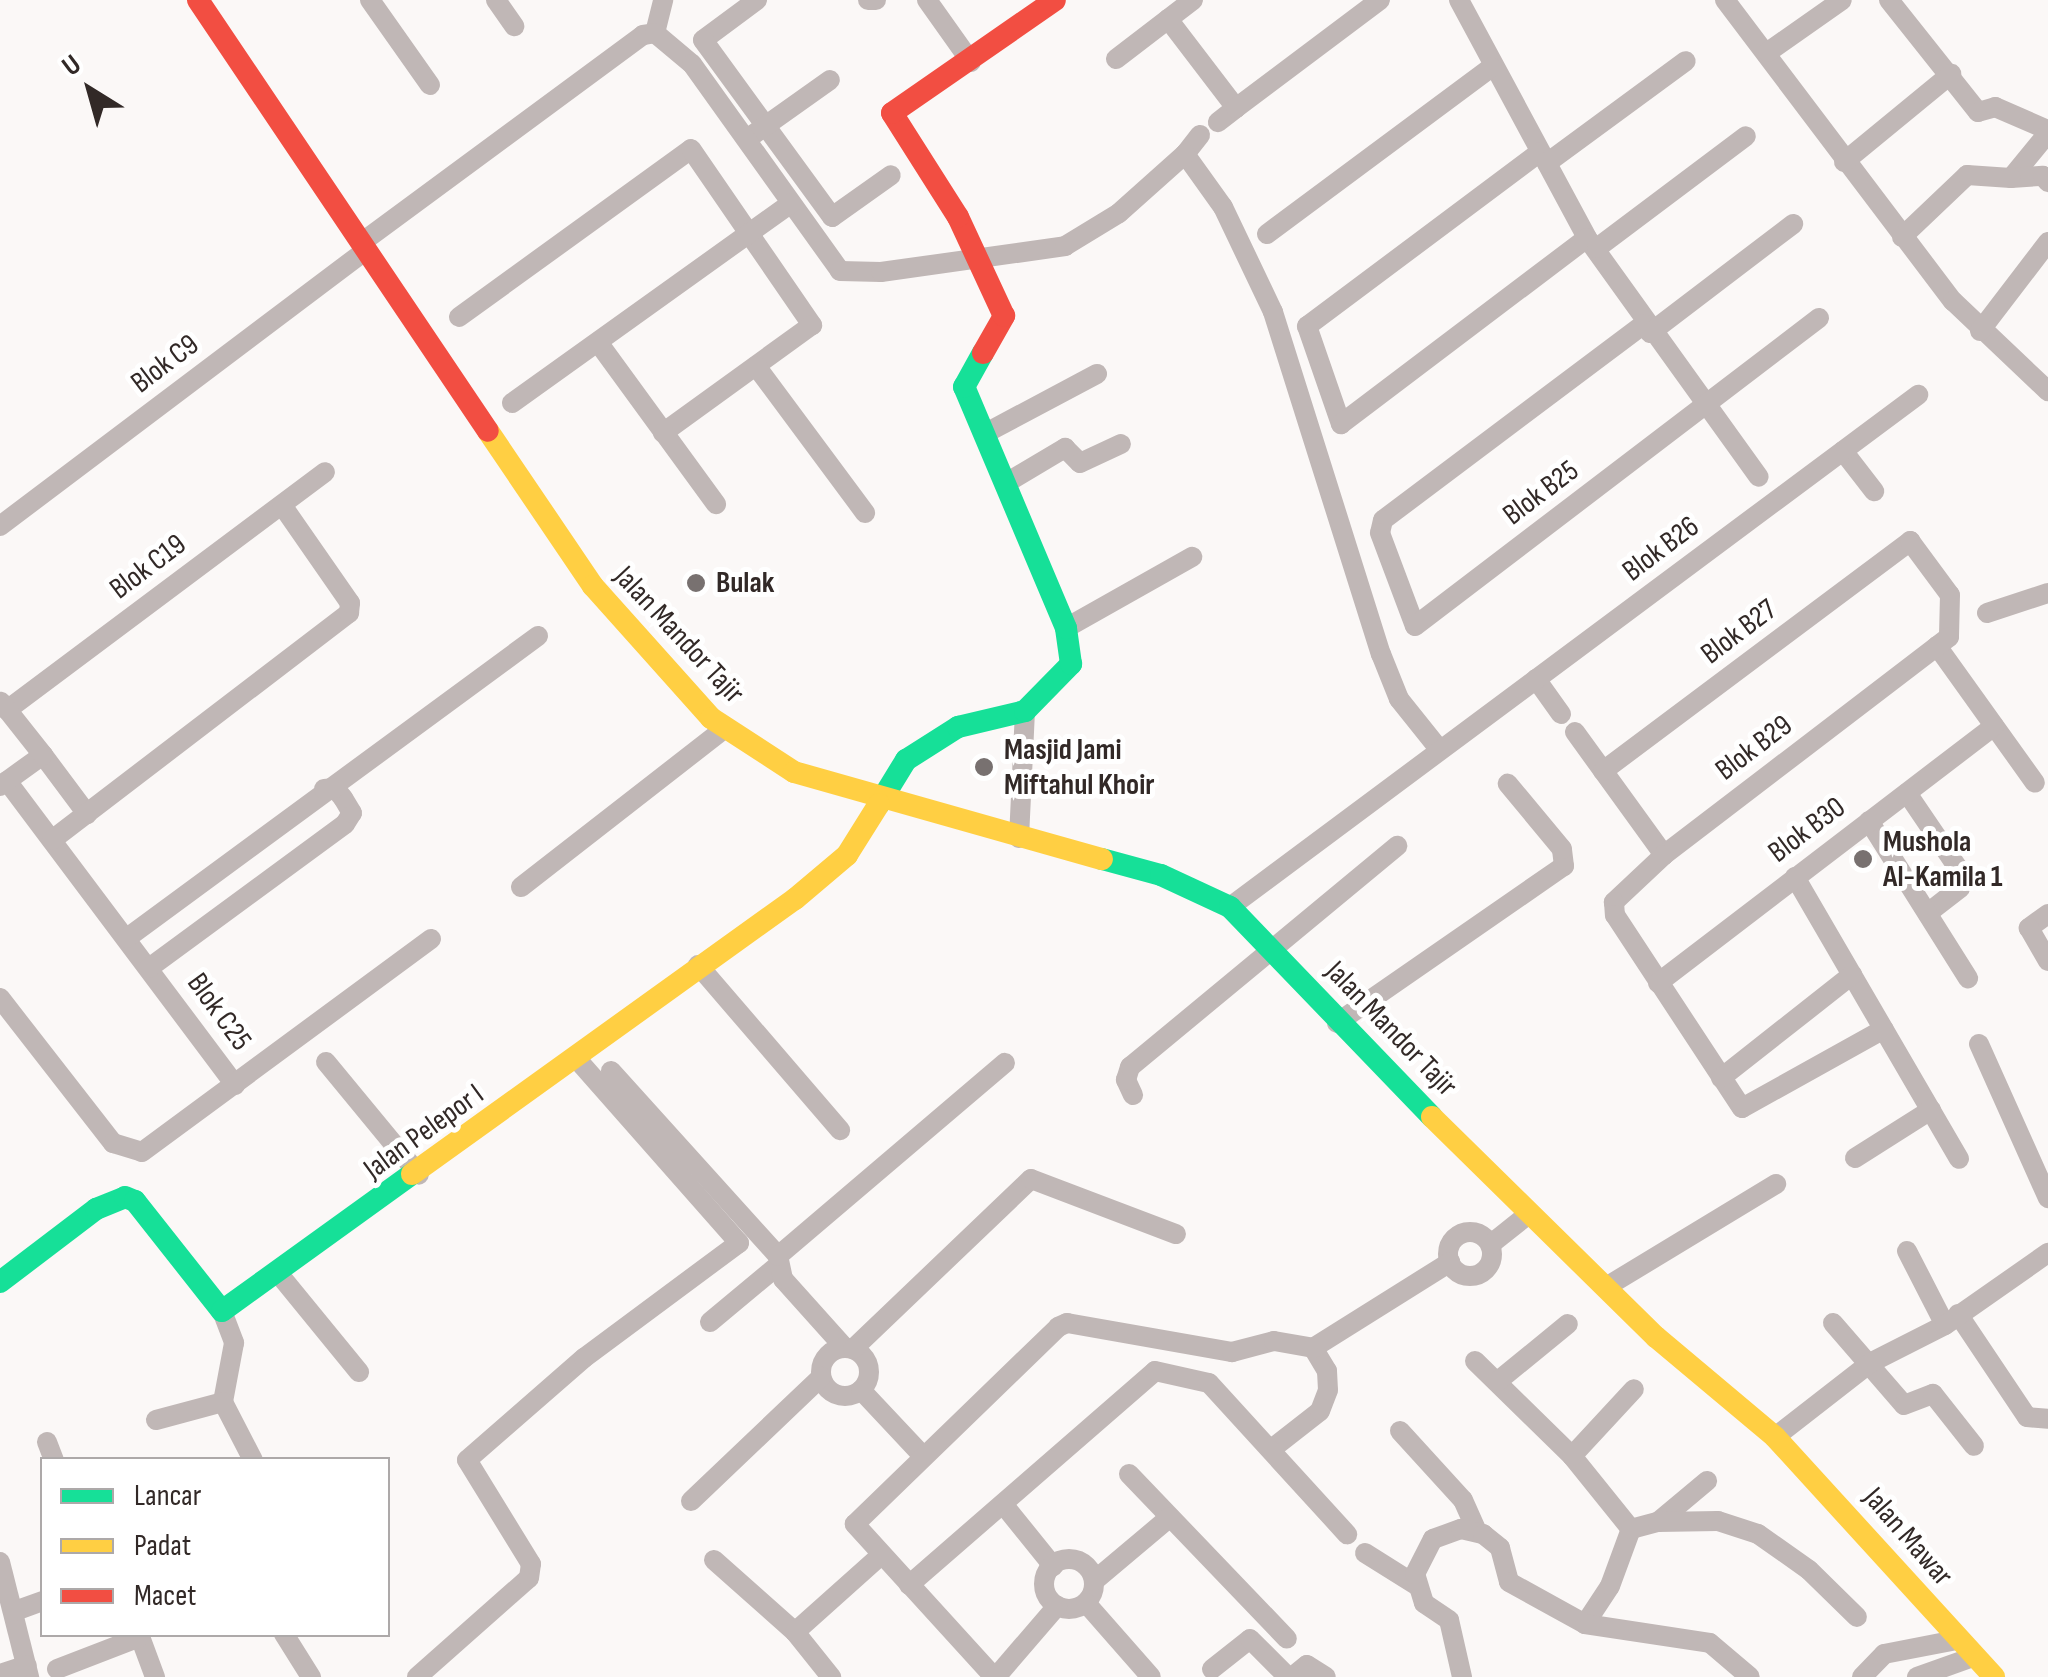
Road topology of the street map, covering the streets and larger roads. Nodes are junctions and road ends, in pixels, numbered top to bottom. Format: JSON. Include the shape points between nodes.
{"nodes":[{"id":1,"x":198,"y":0,"type":"edge"},
{"id":2,"x":370,"y":0,"type":"edge"},
{"id":3,"x":496,"y":0,"type":"edge"},
{"id":4,"x":663,"y":0,"type":"edge"},
{"id":5,"x":757,"y":0,"type":"edge"},
{"id":6,"x":868,"y":0,"type":"edge"},
{"id":7,"x":876,"y":0,"type":"edge"},
{"id":8,"x":927,"y":0,"type":"edge"},
{"id":9,"x":1055,"y":0,"type":"edge"},
{"id":10,"x":1193,"y":0,"type":"edge"},
{"id":11,"x":1380,"y":0,"type":"edge"},
{"id":12,"x":1458,"y":0,"type":"edge"},
{"id":13,"x":1725,"y":0,"type":"edge"},
{"id":14,"x":1842,"y":0,"type":"edge"},
{"id":15,"x":1889,"y":0,"type":"edge"},
{"id":16,"x":1168,"y":20,"type":"junction"},
{"id":17,"x":514,"y":26,"type":"dead end"},
{"id":18,"x":649,"y":34,"type":"junction"},
{"id":19,"x":1768,"y":52,"type":"junction"},
{"id":20,"x":1116,"y":59,"type":"dead end"},
{"id":21,"x":1686,"y":61,"type":"dead end"},
{"id":22,"x":971,"y":62,"type":"junction"},
{"id":23,"x":1492,"y":67,"type":"junction"},
{"id":24,"x":1951,"y":74,"type":"junction"},
{"id":25,"x":830,"y":80,"type":"dead end"},
{"id":26,"x":430,"y":85,"type":"dead end"},
{"id":27,"x":1236,"y":108,"type":"junction"},
{"id":28,"x":1218,"y":122,"type":"dead end"},
{"id":29,"x":765,"y":126,"type":"junction"},
{"id":30,"x":2048,"y":132,"type":"edge"},
{"id":31,"x":1200,"y":135,"type":"dead end"},
{"id":32,"x":1746,"y":136,"type":"dead end"},
{"id":33,"x":746,"y":140,"type":"junction"},
{"id":34,"x":1185,"y":154,"type":"junction"},
{"id":35,"x":1543,"y":157,"type":"junction"},
{"id":36,"x":1844,"y":162,"type":"junction"},
{"id":37,"x":891,"y":175,"type":"dead end"},
{"id":38,"x":2011,"y":178,"type":"junction"},
{"id":39,"x":2048,"y":182,"type":"edge"},
{"id":40,"x":792,"y":203,"type":"junction"},
{"id":41,"x":1793,"y":224,"type":"dead end"},
{"id":42,"x":750,"y":234,"type":"junction"},
{"id":43,"x":1267,"y":234,"type":"dead end"},
{"id":44,"x":1902,"y":237,"type":"junction"},
{"id":45,"x":2048,"y":242,"type":"edge"},
{"id":46,"x":1592,"y":243,"type":"junction"},
{"id":47,"x":364,"y":246,"type":"junction"},
{"id":48,"x":978,"y":256,"type":"junction"},
{"id":49,"x":458,"y":317,"type":"dead end"},
{"id":50,"x":1820,"y":318,"type":"dead end"},
{"id":51,"x":1647,"y":328,"type":"junction"},
{"id":52,"x":1980,"y":332,"type":"junction"},
{"id":53,"x":600,"y":344,"type":"junction"},
{"id":54,"x":756,"y":366,"type":"junction"},
{"id":55,"x":1096,"y":374,"type":"dead end"},
{"id":56,"x":2048,"y":391,"type":"edge"},
{"id":57,"x":1918,"y":395,"type":"dead end"},
{"id":58,"x":512,"y":403,"type":"dead end"},
{"id":59,"x":1704,"y":408,"type":"junction"},
{"id":60,"x":663,"y":433,"type":"junction"},
{"id":61,"x":984,"y":434,"type":"junction"},
{"id":62,"x":1120,"y":444,"type":"dead end"},
{"id":63,"x":1843,"y":450,"type":"junction"},
{"id":64,"x":325,"y":472,"type":"dead end"},
{"id":65,"x":1759,"y":477,"type":"dead end"},
{"id":66,"x":1006,"y":483,"type":"junction"},
{"id":67,"x":1874,"y":491,"type":"dead end"},
{"id":68,"x":282,"y":504,"type":"junction"},
{"id":69,"x":716,"y":504,"type":"dead end"},
{"id":70,"x":866,"y":513,"type":"dead end"},
{"id":71,"x":0,"y":526,"type":"edge"},
{"id":72,"x":1192,"y":556,"type":"dead end"},
{"id":73,"x":2048,"y":593,"type":"edge"},
{"id":74,"x":1987,"y":613,"type":"dead end"},
{"id":75,"x":1066,"y":628,"type":"junction"},
{"id":76,"x":538,"y":636,"type":"dead end"},
{"id":77,"x":1937,"y":646,"type":"junction"},
{"id":78,"x":1536,"y":679,"type":"junction"},
{"id":79,"x":4,"y":705,"type":"edge"},
{"id":80,"x":1026,"y":711,"type":"junction"},
{"id":81,"x":1560,"y":714,"type":"dead end"},
{"id":82,"x":1994,"y":726,"type":"junction"},
{"id":83,"x":724,"y":729,"type":"junction"},
{"id":84,"x":1575,"y":732,"type":"dead end"},
{"id":85,"x":1439,"y":749,"type":"junction"},
{"id":86,"x":42,"y":755,"type":"junction"},
{"id":87,"x":1603,"y":771,"type":"junction"},
{"id":88,"x":4,"y":783,"type":"edge"},
{"id":89,"x":2035,"y":783,"type":"dead end"},
{"id":90,"x":1508,"y":784,"type":"dead end"},
{"id":91,"x":324,"y":789,"type":"junction"},
{"id":92,"x":1907,"y":793,"type":"junction"},
{"id":93,"x":882,"y":797,"type":"junction"},
{"id":94,"x":87,"y":814,"type":"junction"},
{"id":95,"x":1869,"y":821,"type":"junction"},
{"id":96,"x":1019,"y":838,"type":"junction"},
{"id":97,"x":52,"y":840,"type":"junction"},
{"id":98,"x":1396,"y":846,"type":"dead end"},
{"id":99,"x":1664,"y":856,"type":"junction"},
{"id":100,"x":1795,"y":877,"type":"junction"},
{"id":101,"x":521,"y":888,"type":"dead end"},
{"id":102,"x":1230,"y":907,"type":"junction"},
{"id":103,"x":1928,"y":913,"type":"junction"},
{"id":104,"x":2048,"y":914,"type":"edge"},
{"id":105,"x":127,"y":938,"type":"junction"},
{"id":106,"x":430,"y":939,"type":"dead end"},
{"id":107,"x":1270,"y":947,"type":"junction"},
{"id":108,"x":2048,"y":962,"type":"edge"},
{"id":109,"x":698,"y":966,"type":"junction"},
{"id":110,"x":149,"y":968,"type":"junction"},
{"id":111,"x":1852,"y":974,"type":"junction"},
{"id":112,"x":1968,"y":978,"type":"dead end"},
{"id":113,"x":1658,"y":983,"type":"junction"},
{"id":114,"x":0,"y":998,"type":"edge"},
{"id":115,"x":1337,"y":1024,"type":"junction"},
{"id":116,"x":1884,"y":1029,"type":"junction"},
{"id":117,"x":1979,"y":1044,"type":"dead end"},
{"id":118,"x":576,"y":1057,"type":"junction"},
{"id":119,"x":326,"y":1062,"type":"dead end"},
{"id":120,"x":1005,"y":1064,"type":"dead end"},
{"id":121,"x":610,"y":1070,"type":"dead end"},
{"id":122,"x":1721,"y":1078,"type":"junction"},
{"id":123,"x":235,"y":1085,"type":"junction"},
{"id":124,"x":1133,"y":1095,"type":"dead end"},
{"id":125,"x":1931,"y":1110,"type":"junction"},
{"id":126,"x":840,"y":1130,"type":"dead end"},
{"id":127,"x":1855,"y":1158,"type":"dead end"},
{"id":128,"x":1959,"y":1159,"type":"dead end"},
{"id":129,"x":418,"y":1175,"type":"junction"},
{"id":130,"x":1776,"y":1184,"type":"dead end"},
{"id":131,"x":2048,"y":1198,"type":"edge"},
{"id":132,"x":1530,"y":1213,"type":"junction"},
{"id":133,"x":1176,"y":1234,"type":"dead end"},
{"id":134,"x":1491,"y":1244,"type":"junction"},
{"id":135,"x":1906,"y":1251,"type":"dead end"},
{"id":136,"x":2048,"y":1253,"type":"edge"},
{"id":137,"x":777,"y":1261,"type":"junction"},
{"id":138,"x":1450,"y":1262,"type":"junction"},
{"id":139,"x":278,"y":1273,"type":"junction"},
{"id":140,"x":0,"y":1281,"type":"edge"},
{"id":141,"x":1606,"y":1286,"type":"junction"},
{"id":142,"x":222,"y":1311,"type":"junction"},
{"id":143,"x":1951,"y":1320,"type":"junction"},
{"id":144,"x":710,"y":1322,"type":"dead end"},
{"id":145,"x":1833,"y":1323,"type":"dead end"},
{"id":146,"x":1568,"y":1324,"type":"dead end"},
{"id":147,"x":848,"y":1348,"type":"junction"},
{"id":148,"x":1313,"y":1348,"type":"junction"},
{"id":149,"x":1232,"y":1352,"type":"junction"},
{"id":150,"x":1475,"y":1361,"type":"dead end"},
{"id":151,"x":1870,"y":1363,"type":"junction"},
{"id":152,"x":358,"y":1372,"type":"dead end"},
{"id":153,"x":821,"y":1376,"type":"junction"},
{"id":154,"x":1498,"y":1381,"type":"junction"},
{"id":155,"x":1208,"y":1383,"type":"junction"},
{"id":156,"x":1634,"y":1389,"type":"dead end"},
{"id":157,"x":861,"y":1390,"type":"junction"},
{"id":158,"x":223,"y":1402,"type":"junction"},
{"id":159,"x":2048,"y":1419,"type":"edge"},
{"id":160,"x":156,"y":1420,"type":"dead end"},
{"id":161,"x":1400,"y":1431,"type":"dead end"},
{"id":162,"x":1775,"y":1437,"type":"junction"},
{"id":163,"x":1974,"y":1446,"type":"dead end"},
{"id":164,"x":1274,"y":1447,"type":"junction"},
{"id":165,"x":923,"y":1456,"type":"junction"},
{"id":166,"x":1572,"y":1456,"type":"junction"},
{"id":167,"x":251,"y":1457,"type":"edge"},
{"id":168,"x":1129,"y":1474,"type":"dead end"},
{"id":169,"x":1707,"y":1482,"type":"dead end"},
{"id":170,"x":691,"y":1500,"type":"dead end"},
{"id":171,"x":1003,"y":1504,"type":"junction"},
{"id":172,"x":1170,"y":1517,"type":"junction"},
{"id":173,"x":1658,"y":1522,"type":"junction"},
{"id":174,"x":1631,"y":1529,"type":"junction"},
{"id":175,"x":1477,"y":1531,"type":"junction"},
{"id":176,"x":1347,"y":1534,"type":"dead end"},
{"id":177,"x":1366,"y":1552,"type":"dead end"},
{"id":178,"x":882,"y":1555,"type":"junction"},
{"id":179,"x":714,"y":1560,"type":"dead end"},
{"id":180,"x":0,"y":1562,"type":"edge"},
{"id":181,"x":1053,"y":1566,"type":"junction"},
{"id":182,"x":1094,"y":1581,"type":"junction"},
{"id":183,"x":1416,"y":1584,"type":"junction"},
{"id":184,"x":909,"y":1585,"type":"junction"},
{"id":185,"x":40,"y":1602,"type":"edge"},
{"id":186,"x":1086,"y":1603,"type":"junction"},
{"id":187,"x":1056,"y":1606,"type":"junction"},
{"id":188,"x":15,"y":1611,"type":"junction"},
{"id":189,"x":1857,"y":1617,"type":"dead end"},
{"id":190,"x":1584,"y":1624,"type":"junction"},
{"id":191,"x":794,"y":1632,"type":"junction"},
{"id":192,"x":138,"y":1637,"type":"edge"},
{"id":193,"x":140,"y":1637,"type":"edge"},
{"id":194,"x":286,"y":1637,"type":"edge"},
{"id":195,"x":1287,"y":1639,"type":"dead end"},
{"id":196,"x":1974,"y":1664,"type":"edge"},
{"id":197,"x":1212,"y":1669,"type":"dead end"},
{"id":198,"x":57,"y":1670,"type":"dead end"},
{"id":199,"x":28,"y":1671,"type":"edge"},
{"id":200,"x":0,"y":1674,"type":"edge"},
{"id":201,"x":1866,"y":1676,"type":"edge"},
{"id":202,"x":156,"y":1677,"type":"edge"},
{"id":203,"x":312,"y":1677,"type":"edge"},
{"id":204,"x":416,"y":1677,"type":"edge"},
{"id":205,"x":831,"y":1677,"type":"edge"},
{"id":206,"x":995,"y":1677,"type":"edge"},
{"id":207,"x":1151,"y":1677,"type":"edge"},
{"id":208,"x":1290,"y":1677,"type":"edge"},
{"id":209,"x":1326,"y":1677,"type":"edge"},
{"id":210,"x":1462,"y":1677,"type":"edge"},
{"id":211,"x":1750,"y":1677,"type":"edge"},
{"id":212,"x":1917,"y":1677,"type":"edge"}],
"edges":[{"from":1,"to":47,"type":"street","name":"Jalan Mandor Tajir"},
{"from":2,"to":26,"type":"street"},
{"from":3,"to":17,"type":"street"},
{"from":4,"to":18,"type":"street"},
{"from":5,"to":29,"type":"street","via":[[703,40]]},
{"from":6,"to":7,"type":"street"},
{"from":8,"to":22,"type":"street"},
{"from":9,"to":22,"type":"street"},
{"from":10,"to":16,"type":"street"},
{"from":11,"to":27,"type":"street"},
{"from":12,"to":23,"type":"street"},
{"from":13,"to":19,"type":"street"},
{"from":14,"to":19,"type":"street"},
{"from":15,"to":24,"type":"street"},
{"from":16,"to":20,"type":"street"},
{"from":16,"to":27,"type":"street"},
{"from":18,"to":33,"type":"street","via":[[692,64]]},
{"from":18,"to":47,"type":"street","name":"Blok C9"},
{"from":19,"to":36,"type":"street"},
{"from":21,"to":35,"type":"street"},
{"from":22,"to":48,"type":"street","via":[[892,113]]},
{"from":23,"to":35,"type":"street"},
{"from":23,"to":43,"type":"street"},
{"from":24,"to":30,"type":"street","via":[[1978,112],[1995,107]]},
{"from":24,"to":36,"type":"street"},
{"from":25,"to":29,"type":"street"},
{"from":27,"to":28,"type":"street"},
{"from":29,"to":33,"type":"street"},
{"from":29,"to":37,"type":"street","via":[[832,218]]},
{"from":30,"to":38,"type":"street"},
{"from":31,"to":34,"type":"street"},
{"from":32,"to":46,"type":"street"},
{"from":33,"to":40,"type":"street"},
{"from":34,"to":48,"type":"street","via":[[1120,213],[1065,246]]},
{"from":34,"to":85,"type":"street","via":[[1223,207],[1274,312],[1382,654],[1399,699]]},
{"from":35,"to":46,"type":"street"},
{"from":35,"to":46,"type":"street","via":[[1307,326],[1341,424]]},
{"from":36,"to":44,"type":"street"},
{"from":38,"to":39,"type":"street","via":[[2043,176]]},
{"from":38,"to":44,"type":"street","via":[[1967,175]]},
{"from":40,"to":42,"type":"street"},
{"from":40,"to":48,"type":"street","via":[[840,270],[881,272]]},
{"from":41,"to":51,"type":"street"},
{"from":42,"to":49,"type":"street","via":[[691,149]]},
{"from":42,"to":53,"type":"street"},
{"from":42,"to":54,"type":"street","via":[[812,325]]},
{"from":44,"to":52,"type":"street"},
{"from":45,"to":52,"type":"street"},
{"from":46,"to":51,"type":"street"},
{"from":47,"to":71,"type":"street","name":"Blok C9"},
{"from":47,"to":83,"type":"street","name":"Jalan Mandor Tajir","via":[[592,586],[655,662]]},
{"from":48,"to":61,"type":"street","via":[[1004,316],[964,387]]},
{"from":50,"to":59,"type":"street","name":"Blok B25"},
{"from":51,"to":59,"type":"street"},
{"from":51,"to":59,"type":"street","name":"Blok B25","via":[[1383,520],[1380,533],[1415,626]]},
{"from":52,"to":56,"type":"street"},
{"from":53,"to":58,"type":"street"},
{"from":53,"to":60,"type":"street"},
{"from":54,"to":60,"type":"street"},
{"from":54,"to":70,"type":"street"},
{"from":55,"to":61,"type":"street"},
{"from":57,"to":63,"type":"street","name":"Blok B26"},
{"from":59,"to":65,"type":"street"},
{"from":60,"to":69,"type":"street"},
{"from":61,"to":66,"type":"street"},
{"from":62,"to":66,"type":"street","via":[[1080,463],[1066,448]]},
{"from":63,"to":67,"type":"street"},
{"from":63,"to":78,"type":"street","name":"Blok B26"},
{"from":64,"to":68,"type":"street","name":"Blok C19"},
{"from":66,"to":75,"type":"street"},
{"from":68,"to":79,"type":"street","name":"Blok C19"},
{"from":68,"to":94,"type":"street","via":[[350,603],[339,626]]},
{"from":72,"to":75,"type":"street"},
{"from":73,"to":74,"type":"street"},
{"from":75,"to":80,"type":"street","via":[[1073,661]]},
{"from":76,"to":91,"type":"street"},
{"from":77,"to":82,"type":"street"},
{"from":77,"to":87,"type":"street","name":"Blok B27","via":[[1949,637],[1950,596],[1910,541]]},
{"from":77,"to":99,"type":"street","name":"Blok B29"},
{"from":78,"to":81,"type":"street"},
{"from":78,"to":85,"type":"street","name":"Blok B26"},
{"from":79,"to":86,"type":"street"},
{"from":80,"to":93,"type":"street","name":"Jalan Pelepor I","via":[[958,727],[906,760]]},
{"from":80,"to":96,"type":"street"},
{"from":82,"to":89,"type":"street"},
{"from":82,"to":92,"type":"street","name":"Blok B30"},
{"from":83,"to":93,"type":"street","name":"Jalan Mandor Tajir","via":[[794,772]]},
{"from":83,"to":101,"type":"street"},
{"from":84,"to":87,"type":"street"},
{"from":85,"to":102,"type":"street","name":"Blok B26"},
{"from":86,"to":88,"type":"street"},
{"from":86,"to":94,"type":"street"},
{"from":87,"to":99,"type":"street"},
{"from":88,"to":97,"type":"street","name":"Blok C25"},
{"from":90,"to":115,"type":"street","via":[[1562,850],[1564,866]]},
{"from":91,"to":105,"type":"street"},
{"from":91,"to":110,"type":"street","via":[[336,788],[343,798],[352,813],[345,824]]},
{"from":92,"to":95,"type":"street","name":"Blok B30"},
{"from":92,"to":103,"type":"street","via":[[1962,874],[1960,888]]},
{"from":93,"to":96,"type":"street","name":"Jalan Mandor Tajir"},
{"from":93,"to":109,"type":"street","name":"Jalan Pelepor I","via":[[835,866]]},
{"from":94,"to":97,"type":"street"},
{"from":95,"to":100,"type":"street","name":"Blok B30"},
{"from":95,"to":103,"type":"street"},
{"from":96,"to":102,"type":"street","name":"Jalan Mandor Tajir","via":[[1160,875]]},
{"from":97,"to":105,"type":"street","name":"Blok C25"},
{"from":98,"to":107,"type":"street"},
{"from":99,"to":113,"type":"street","name":"Blok B29","via":[[1614,902]]},
{"from":100,"to":111,"type":"street"},
{"from":100,"to":113,"type":"street","name":"Blok B30"},
{"from":102,"to":107,"type":"street","name":"Jalan Mandor Tajir"},
{"from":103,"to":112,"type":"street"},
{"from":104,"to":108,"type":"street","via":[[2029,928]]},
{"from":105,"to":110,"type":"street","name":"Blok C25"},
{"from":106,"to":123,"type":"street","name":"Blok C25"},
{"from":107,"to":115,"type":"street","name":"Jalan Mandor Tajir"},
{"from":107,"to":124,"type":"street","via":[[1130,1067],[1126,1080]]},
{"from":109,"to":118,"type":"street","name":"Jalan Pelepor I"},
{"from":109,"to":126,"type":"street"},
{"from":110,"to":123,"type":"street","name":"Blok C25"},
{"from":111,"to":116,"type":"street"},
{"from":111,"to":122,"type":"street"},
{"from":113,"to":122,"type":"street"},
{"from":114,"to":123,"type":"street","via":[[113,1144],[142,1152]]},
{"from":115,"to":132,"type":"street","name":"Jalan Mandor Tajir"},
{"from":116,"to":122,"type":"street","via":[[1742,1108]]},
{"from":116,"to":125,"type":"street"},
{"from":117,"to":131,"type":"street"},
{"from":118,"to":129,"type":"street","name":"Jalan Pelepor I"},
{"from":118,"to":204,"type":"street","via":[[739,1243],[584,1358],[467,1460],[531,1564],[528,1578]]},
{"from":119,"to":129,"type":"street"},
{"from":120,"to":137,"type":"street"},
{"from":121,"to":137,"type":"street"},
{"from":125,"to":127,"type":"street"},
{"from":125,"to":128,"type":"street"},
{"from":129,"to":139,"type":"street","name":"Jalan Pelepor I"},
{"from":130,"to":141,"type":"street"},
{"from":132,"to":134,"type":"street"},
{"from":132,"to":141,"type":"street","name":"Jalan Mandor Tajir"},
{"from":133,"to":147,"type":"street","via":[[1031,1179]]},
{"from":134,"to":138,"type":"street","via":[[1465,1232],[1452,1241]]},
{"from":134,"to":138,"type":"street","via":[[1492,1260],[1476,1276],[1460,1274]]},
{"from":135,"to":143,"type":"street"},
{"from":136,"to":143,"type":"street"},
{"from":137,"to":144,"type":"street"},
{"from":137,"to":147,"type":"street"},
{"from":138,"to":148,"type":"street"},
{"from":139,"to":142,"type":"street","name":"Jalan Pelepor I"},
{"from":139,"to":152,"type":"street"},
{"from":140,"to":142,"type":"street","via":[[96,1209],[125,1198],[157,1227]]},
{"from":141,"to":162,"type":"street","name":"Jalan Mandor Tajir"},
{"from":142,"to":158,"type":"street","via":[[234,1343]]},
{"from":143,"to":151,"type":"street"},
{"from":143,"to":159,"type":"street","via":[[2027,1417]]},
{"from":145,"to":151,"type":"street"},
{"from":146,"to":154,"type":"street"},
{"from":147,"to":153,"type":"street","via":[[829,1354]]},
{"from":147,"to":157,"type":"street","via":[[868,1367]]},
{"from":148,"to":149,"type":"street","via":[[1274,1341]]},
{"from":148,"to":164,"type":"street","via":[[1327,1371],[1324,1400]]},
{"from":149,"to":155,"type":"street"},
{"from":149,"to":165,"type":"street","via":[[1067,1322]]},
{"from":150,"to":154,"type":"street"},
{"from":151,"to":162,"type":"street"},
{"from":151,"to":163,"type":"street","via":[[1904,1405],[1933,1394]]},
{"from":153,"to":157,"type":"street","via":[[837,1394]]},
{"from":153,"to":170,"type":"street"},
{"from":154,"to":166,"type":"street"},
{"from":155,"to":164,"type":"street"},
{"from":155,"to":171,"type":"street","via":[[1150,1374]]},
{"from":156,"to":166,"type":"street"},
{"from":157,"to":165,"type":"street"},
{"from":158,"to":160,"type":"street"},
{"from":158,"to":167,"type":"street"},
{"from":161,"to":175,"type":"street","via":[[1462,1500]]},
{"from":162,"to":196,"type":"street","name":"Jalan Mawar","via":[[1868,1534]]},
{"from":164,"to":176,"type":"street"},
{"from":165,"to":178,"type":"street","via":[[855,1524]]},
{"from":166,"to":174,"type":"street"},
{"from":168,"to":172,"type":"street"},
{"from":169,"to":173,"type":"street"},
{"from":171,"to":181,"type":"street"},
{"from":171,"to":184,"type":"street"},
{"from":172,"to":182,"type":"street"},
{"from":172,"to":195,"type":"street"},
{"from":173,"to":174,"type":"street"},
{"from":173,"to":189,"type":"street","via":[[1718,1521],[1758,1534],[1810,1570]]},
{"from":174,"to":190,"type":"street","via":[[1610,1586]]},
{"from":175,"to":183,"type":"street","via":[[1452,1530],[1433,1539],[1420,1555]]},
{"from":175,"to":190,"type":"street","via":[[1500,1548],[1509,1582]]},
{"from":177,"to":183,"type":"street"},
{"from":178,"to":184,"type":"street"},
{"from":178,"to":191,"type":"street"},
{"from":179,"to":191,"type":"street"},
{"from":180,"to":188,"type":"street"},
{"from":181,"to":182,"type":"street","via":[[1078,1561]]},
{"from":181,"to":187,"type":"street","via":[[1044,1587]]},
{"from":182,"to":186,"type":"street"},
{"from":183,"to":210,"type":"street","via":[[1424,1603],[1448,1620]]},
{"from":184,"to":206,"type":"street"},
{"from":185,"to":188,"type":"street"},
{"from":186,"to":187,"type":"street"},
{"from":186,"to":207,"type":"street"},
{"from":187,"to":206,"type":"street"},
{"from":188,"to":199,"type":"street"},
{"from":190,"to":211,"type":"street","via":[[1710,1643]]},
{"from":191,"to":205,"type":"street"},
{"from":192,"to":198,"type":"street"},
{"from":193,"to":202,"type":"street"},
{"from":194,"to":203,"type":"street"},
{"from":196,"to":201,"type":"street","via":[[1884,1654]]},
{"from":196,"to":212,"type":"street"},
{"from":197,"to":208,"type":"street","via":[[1250,1639]]},
{"from":199,"to":200,"type":"street"},
{"from":208,"to":209,"type":"street","via":[[1307,1665]]}]}
